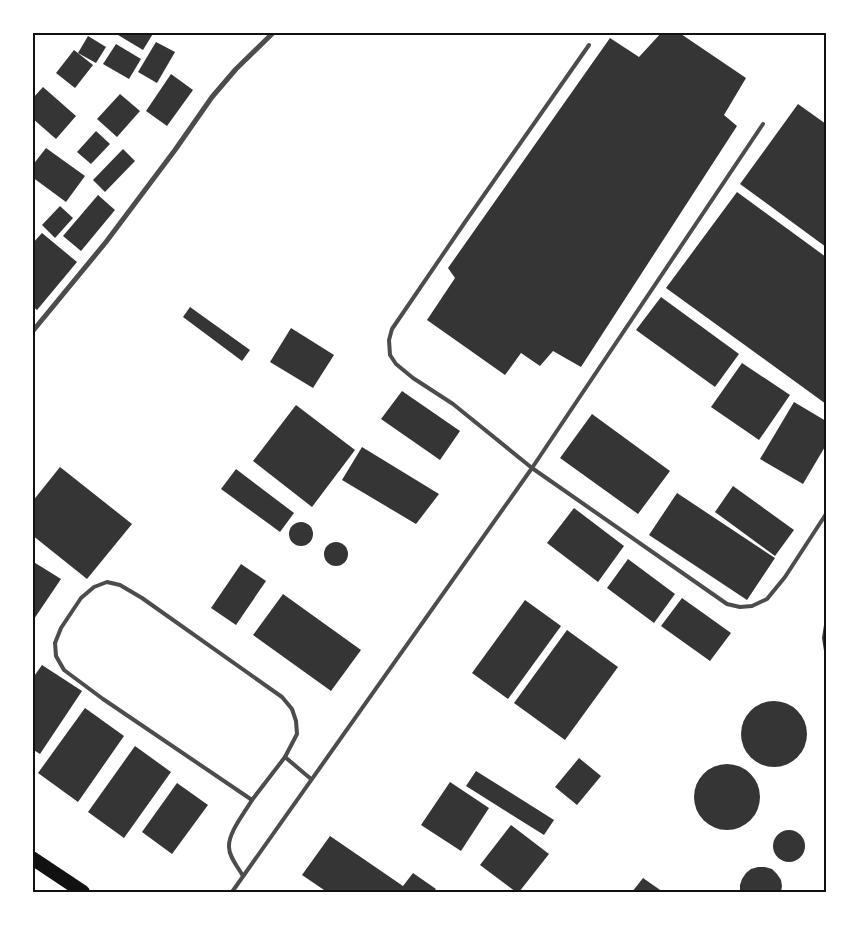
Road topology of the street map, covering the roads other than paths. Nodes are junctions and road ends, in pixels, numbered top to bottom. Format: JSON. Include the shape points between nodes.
{"nodes":[{"id":1,"x":274,"y":32,"type":"edge"},
{"id":2,"x":589,"y":45,"type":"dead end"},
{"id":3,"x":763,"y":124,"type":"dead end"},
{"id":4,"x":32,"y":332,"type":"edge"},
{"id":5,"x":532,"y":468,"type":"junction"},
{"id":6,"x":826,"y":514,"type":"edge"},
{"id":7,"x":285,"y":757,"type":"junction"},
{"id":8,"x":312,"y":779,"type":"junction"},
{"id":9,"x":252,"y":800,"type":"junction"},
{"id":10,"x":32,"y":858,"type":"edge"},
{"id":11,"x":243,"y":876,"type":"junction"},
{"id":12,"x":83,"y":892,"type":"edge"},
{"id":13,"x":232,"y":892,"type":"edge"}],
"edges":[{"from":1,"to":4,"type":"street","via":[[212,97],[106,242]]},
{"from":2,"to":5,"type":"lane","via":[[392,329],[389,340],[390,355],[396,364],[453,404]]},
{"from":3,"to":5,"type":"lane"},
{"from":5,"to":6,"type":"lane","via":[[727,604],[740,607],[767,599]]},
{"from":5,"to":8,"type":"lane"},
{"from":7,"to":8,"type":"lane"},
{"from":7,"to":9,"type":"lane"},
{"from":7,"to":9,"type":"lane","via":[[297,734],[292,710],[282,697],[120,585],[107,582],[94,587],[81,598],[61,628],[55,644],[56,656],[64,670]]},
{"from":8,"to":11,"type":"lane"},
{"from":9,"to":11,"type":"lane","via":[[232,831],[229,846]]},
{"from":10,"to":12,"type":"highway"},
{"from":11,"to":13,"type":"lane"}]}
